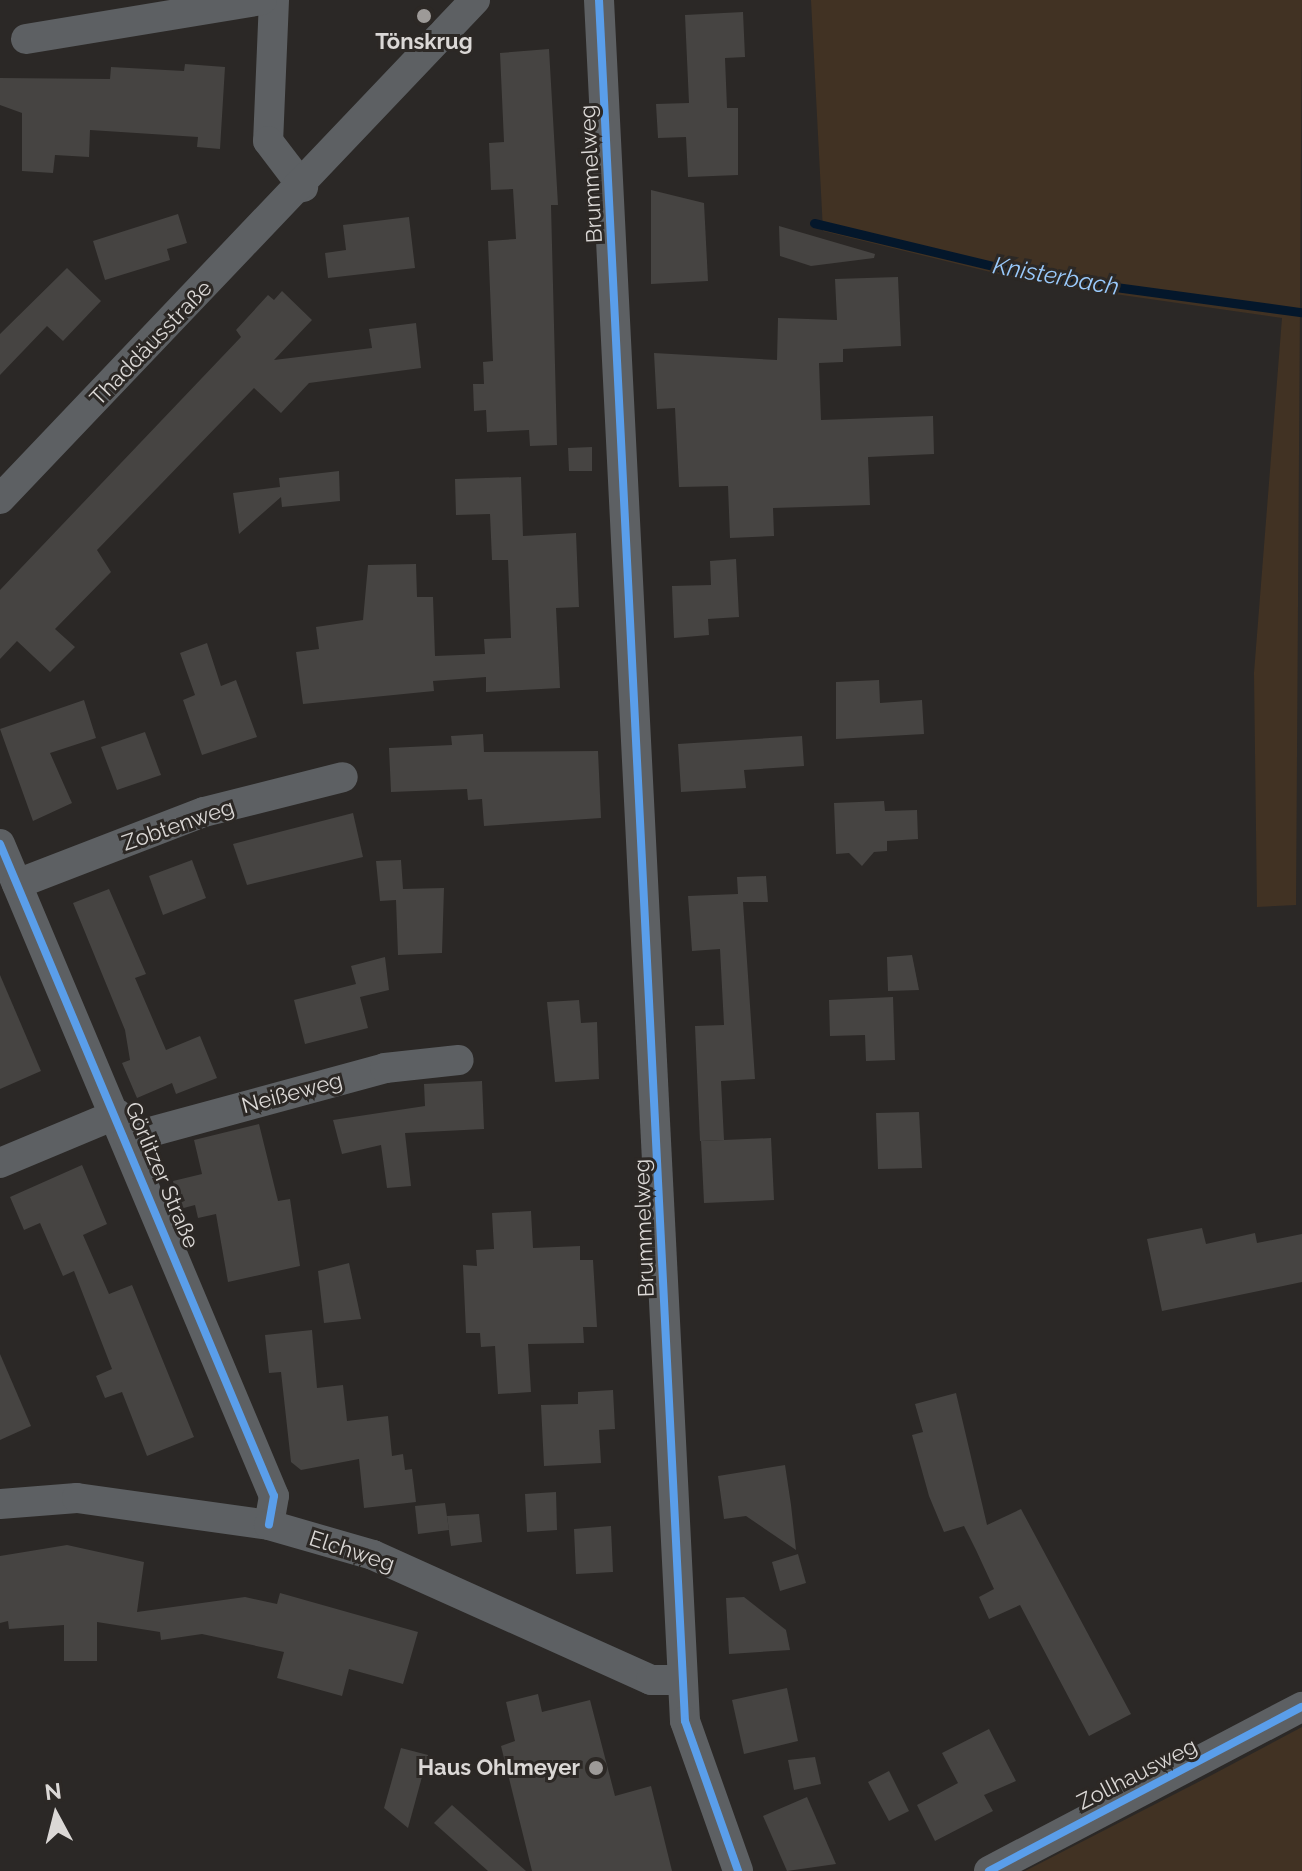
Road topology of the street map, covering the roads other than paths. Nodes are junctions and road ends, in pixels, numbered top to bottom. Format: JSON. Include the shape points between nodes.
{"nodes":[{"id":1,"x":262,"y":0,"type":"edge"},
{"id":2,"x":274,"y":0,"type":"edge"},
{"id":3,"x":475,"y":0,"type":"edge"},
{"id":4,"x":599,"y":0,"type":"edge"},
{"id":5,"x":26,"y":39,"type":"dead end"},
{"id":6,"x":303,"y":187,"type":"junction"},
{"id":7,"x":0,"y":499,"type":"edge"},
{"id":8,"x":343,"y":777,"type":"dead end"},
{"id":9,"x":0,"y":844,"type":"edge"},
{"id":10,"x":17,"y":884,"type":"junction"},
{"id":11,"x":459,"y":1060,"type":"dead end"},
{"id":12,"x":122,"y":1126,"type":"junction"},
{"id":13,"x":0,"y":1163,"type":"edge"},
{"id":14,"x":0,"y":1504,"type":"edge"},
{"id":15,"x":269,"y":1525,"type":"junction"},
{"id":16,"x":682,"y":1680,"type":"junction"},
{"id":17,"x":1302,"y":1707,"type":"edge"},
{"id":18,"x":738,"y":1871,"type":"edge"},
{"id":19,"x":989,"y":1871,"type":"edge"}],
"edges":[{"from":1,"to":5,"type":"street"},
{"from":2,"to":6,"type":"street","via":[[268,141]]},
{"from":3,"to":6,"type":"street","name":"Thaddäusstraße"},
{"from":4,"to":16,"type":"street","name":"Brummelweg"},
{"from":6,"to":7,"type":"street","name":"Thaddäusstraße"},
{"from":8,"to":10,"type":"street","name":"Zobtenweg","via":[[204,812]]},
{"from":9,"to":10,"type":"street","name":"Görlitzer Straße"},
{"from":10,"to":12,"type":"street","name":"Görlitzer Straße"},
{"from":11,"to":12,"type":"street","name":"Neißeweg","via":[[385,1068]]},
{"from":12,"to":13,"type":"street","name":"Görlitzer Straße"},
{"from":12,"to":15,"type":"street","name":"Görlitzer Straße","via":[[274,1496]]},
{"from":14,"to":15,"type":"street","name":"Elchweg","via":[[77,1498]]},
{"from":15,"to":16,"type":"street","name":"Elchweg","via":[[403,1567],[651,1680]]},
{"from":16,"to":18,"type":"street","name":"Brummelweg","via":[[685,1721]]},
{"from":17,"to":19,"type":"street","name":"Zollhausweg"}]}
